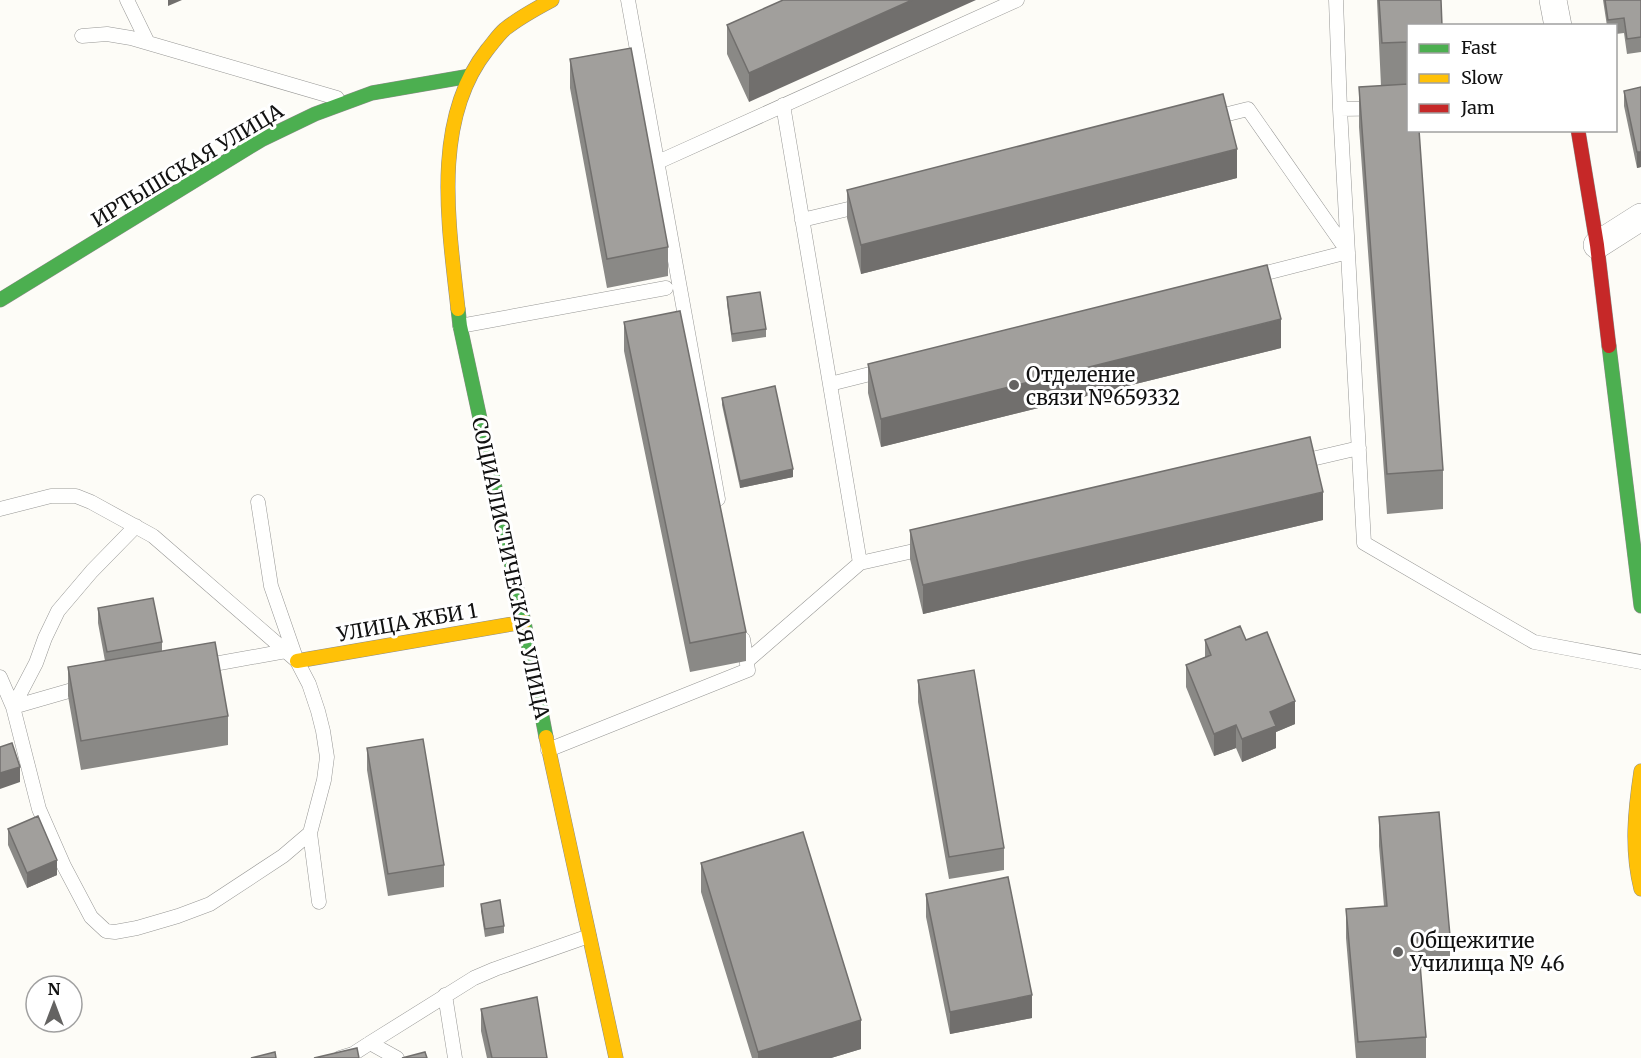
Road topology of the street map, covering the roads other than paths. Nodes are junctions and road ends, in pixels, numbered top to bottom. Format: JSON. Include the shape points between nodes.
{"nodes":[{"id":1,"x":127,"y":0,"type":"edge"},
{"id":2,"x":552,"y":0,"type":"edge"},
{"id":3,"x":628,"y":0,"type":"edge"},
{"id":4,"x":1017,"y":0,"type":"edge"},
{"id":5,"x":1336,"y":0,"type":"edge"},
{"id":6,"x":1553,"y":0,"type":"edge"},
{"id":7,"x":1558,"y":24,"type":"edge"},
{"id":8,"x":82,"y":36,"type":"dead end"},
{"id":9,"x":148,"y":43,"type":"junction"},
{"id":10,"x":470,"y":76,"type":"junction"},
{"id":11,"x":348,"y":101,"type":"junction"},
{"id":12,"x":783,"y":105,"type":"junction"},
{"id":13,"x":1407,"y":108,"type":"edge"},
{"id":14,"x":1340,"y":110,"type":"junction"},
{"id":15,"x":1202,"y":121,"type":"edge"},
{"id":16,"x":1578,"y":132,"type":"edge"},
{"id":17,"x":658,"y":162,"type":"junction"},
{"id":18,"x":882,"y":200,"type":"edge"},
{"id":19,"x":1641,"y":217,"type":"edge"},
{"id":20,"x":802,"y":220,"type":"junction"},
{"id":21,"x":1597,"y":245,"type":"junction"},
{"id":22,"x":1347,"y":252,"type":"junction"},
{"id":23,"x":1233,"y":282,"type":"edge"},
{"id":24,"x":666,"y":288,"type":"dead end"},
{"id":25,"x":0,"y":300,"type":"edge"},
{"id":26,"x":460,"y":326,"type":"junction"},
{"id":27,"x":899,"y":366,"type":"edge"},
{"id":28,"x":830,"y":384,"type":"junction"},
{"id":29,"x":1359,"y":448,"type":"junction"},
{"id":30,"x":1289,"y":464,"type":"edge"},
{"id":31,"x":258,"y":502,"type":"dead end"},
{"id":32,"x":0,"y":508,"type":"edge"},
{"id":33,"x":720,"y":510,"type":"edge"},
{"id":34,"x":136,"y":526,"type":"junction"},
{"id":35,"x":941,"y":545,"type":"edge"},
{"id":36,"x":860,"y":563,"type":"junction"},
{"id":37,"x":1641,"y":606,"type":"edge"},
{"id":38,"x":524,"y":622,"type":"junction"},
{"id":39,"x":740,"y":626,"type":"edge"},
{"id":40,"x":286,"y":651,"type":"junction"},
{"id":41,"x":297,"y":661,"type":"junction"},
{"id":42,"x":747,"y":661,"type":"junction"},
{"id":43,"x":1641,"y":662,"type":"edge"},
{"id":44,"x":184,"y":669,"type":"edge"},
{"id":45,"x":0,"y":678,"type":"edge"},
{"id":46,"x":97,"y":684,"type":"edge"},
{"id":47,"x":14,"y":707,"type":"junction"},
{"id":48,"x":548,"y":750,"type":"junction"},
{"id":49,"x":1641,"y":771,"type":"edge"},
{"id":50,"x":310,"y":833,"type":"junction"},
{"id":51,"x":1641,"y":889,"type":"edge"},
{"id":52,"x":319,"y":902,"type":"dead end"},
{"id":53,"x":589,"y":936,"type":"junction"},
{"id":54,"x":445,"y":995,"type":"junction"},
{"id":55,"x":370,"y":1043,"type":"junction"},
{"id":56,"x":340,"y":1058,"type":"edge"},
{"id":57,"x":397,"y":1058,"type":"edge"},
{"id":58,"x":455,"y":1058,"type":"edge"},
{"id":59,"x":616,"y":1058,"type":"edge"}],
"edges":[{"from":1,"to":9,"type":"lane"},
{"from":2,"to":10,"type":"street","via":[[525,14],[503,32]]},
{"from":3,"to":17,"type":"lane"},
{"from":4,"to":12,"type":"lane"},
{"from":5,"to":14,"type":"lane"},
{"from":6,"to":7,"type":"street"},
{"from":8,"to":9,"type":"lane","via":[[113,35]]},
{"from":9,"to":11,"type":"lane"},
{"from":10,"to":11,"type":"street","name":"ИРТЫШСКАЯ УЛИЦА","via":[[372,93]]},
{"from":10,"to":26,"type":"street","name":"СОЦИАЛИСТИЧЕСКАЯ УЛИЦА","via":[[455,118],[447,193]]},
{"from":11,"to":25,"type":"street","name":"ИРТЫШСКАЯ УЛИЦА","via":[[261,140]]},
{"from":12,"to":17,"type":"lane"},
{"from":12,"to":20,"type":"lane"},
{"from":13,"to":14,"type":"lane"},
{"from":14,"to":22,"type":"lane"},
{"from":15,"to":22,"type":"lane","via":[[1248,110]]},
{"from":16,"to":21,"type":"street"},
{"from":17,"to":33,"type":"lane"},
{"from":18,"to":20,"type":"lane"},
{"from":19,"to":21,"type":"street"},
{"from":20,"to":28,"type":"lane"},
{"from":21,"to":37,"type":"street"},
{"from":22,"to":23,"type":"lane"},
{"from":22,"to":29,"type":"lane"},
{"from":24,"to":26,"type":"lane"},
{"from":26,"to":38,"type":"street","name":"СОЦИАЛИСТИЧЕСКАЯ УЛИЦА"},
{"from":27,"to":28,"type":"lane"},
{"from":28,"to":36,"type":"lane"},
{"from":29,"to":30,"type":"lane"},
{"from":29,"to":43,"type":"lane","via":[[1364,543],[1534,642]]},
{"from":31,"to":41,"type":"lane","via":[[271,586]]},
{"from":32,"to":34,"type":"lane","via":[[51,496],[76,496]]},
{"from":34,"to":40,"type":"lane","via":[[153,536]]},
{"from":34,"to":47,"type":"lane","via":[[58,611]]},
{"from":35,"to":36,"type":"lane"},
{"from":36,"to":42,"type":"lane"},
{"from":38,"to":41,"type":"street","name":"УЛИЦА ЖБИ 1"},
{"from":38,"to":48,"type":"street","name":"СОЦИАЛИСТИЧЕСКАЯ УЛИЦА"},
{"from":39,"to":42,"type":"lane"},
{"from":40,"to":41,"type":"lane"},
{"from":40,"to":44,"type":"lane"},
{"from":41,"to":50,"type":"lane","via":[[318,711],[327,757]]},
{"from":42,"to":48,"type":"lane","via":[[748,670]]},
{"from":45,"to":47,"type":"lane"},
{"from":46,"to":47,"type":"lane"},
{"from":47,"to":50,"type":"lane","via":[[39,808],[91,917],[106,931],[137,928],[210,904],[283,856]]},
{"from":48,"to":53,"type":"street","name":"СОЦИАЛИСТИЧЕСКАЯ УЛИЦА"},
{"from":49,"to":51,"type":"street","via":[[1634,838]]},
{"from":50,"to":52,"type":"lane"},
{"from":53,"to":54,"type":"lane","via":[[495,969]]},
{"from":53,"to":59,"type":"street","name":"СОЦИАЛИСТИЧЕСКАЯ УЛИЦА"},
{"from":54,"to":55,"type":"lane"},
{"from":54,"to":58,"type":"lane"},
{"from":55,"to":56,"type":"lane"},
{"from":55,"to":57,"type":"lane"}]}
